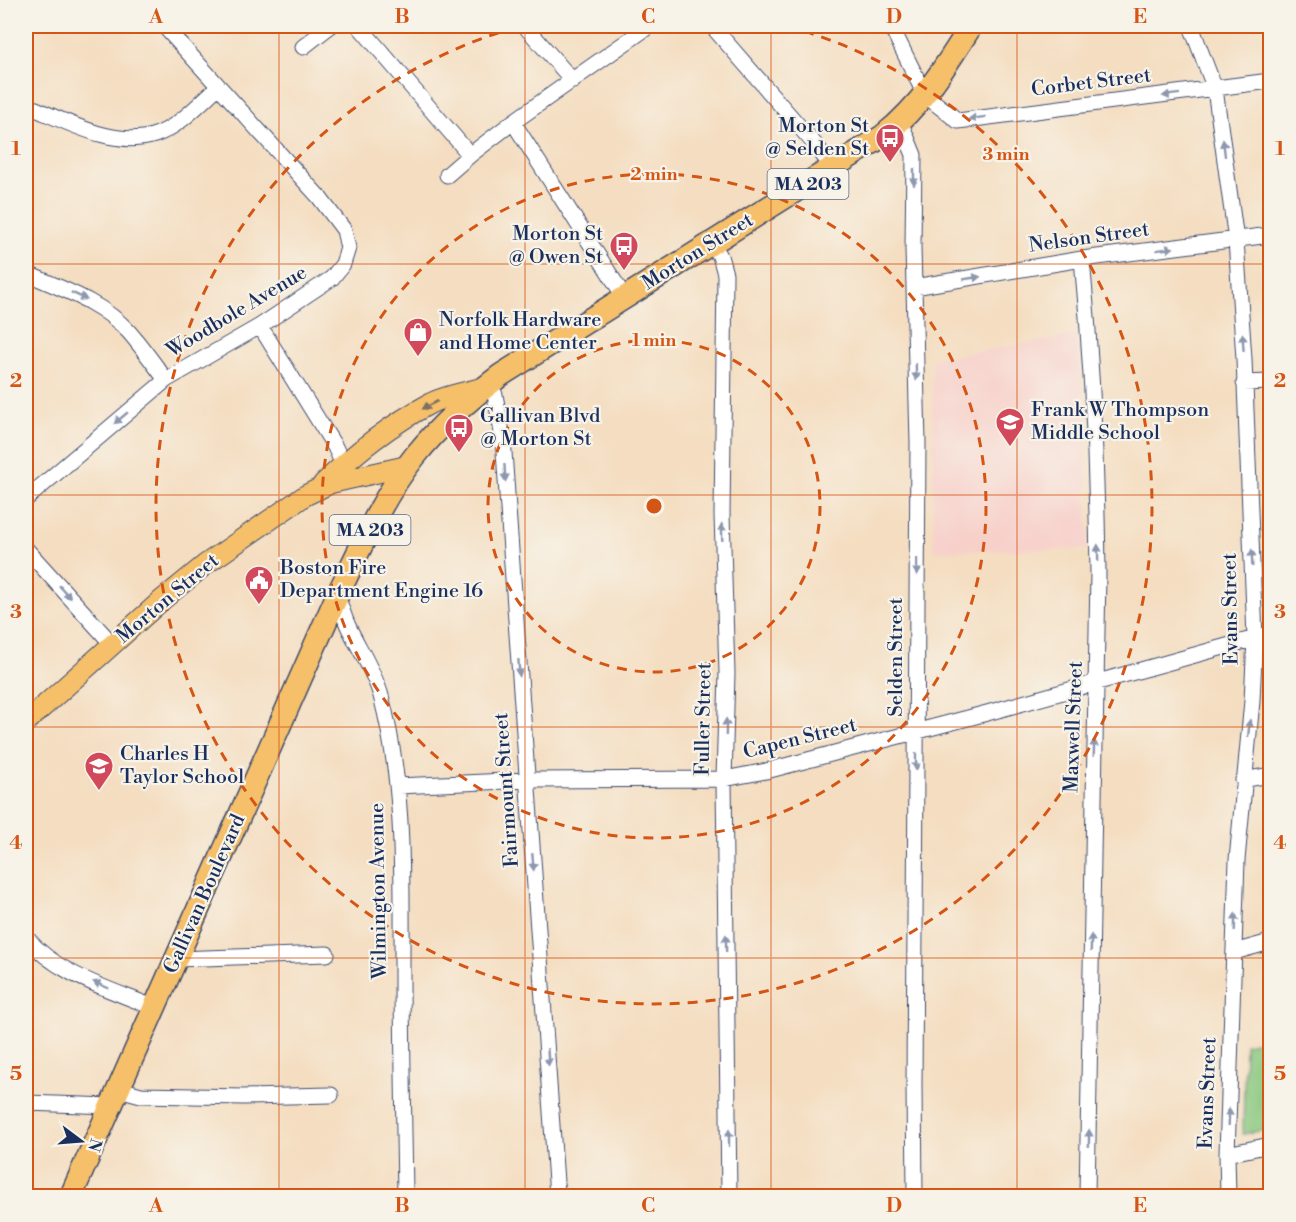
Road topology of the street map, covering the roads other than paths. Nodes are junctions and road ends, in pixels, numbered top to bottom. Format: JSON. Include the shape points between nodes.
{"nodes":[{"id":1,"x":164,"y":26,"type":"edge"},
{"id":2,"x":330,"y":26,"type":"edge"},
{"id":3,"x":359,"y":26,"type":"edge"},
{"id":4,"x":525,"y":26,"type":"edge"},
{"id":5,"x":649,"y":26,"type":"edge"},
{"id":6,"x":712,"y":26,"type":"edge"},
{"id":7,"x":891,"y":26,"type":"edge"},
{"id":8,"x":971,"y":26,"type":"edge"},
{"id":9,"x":1191,"y":26,"type":"edge"},
{"id":10,"x":303,"y":47,"type":"dead end"},
{"id":11,"x":573,"y":81,"type":"junction"},
{"id":12,"x":1270,"y":81,"type":"edge"},
{"id":13,"x":218,"y":87,"type":"junction"},
{"id":14,"x":1215,"y":89,"type":"junction"},
{"id":15,"x":925,"y":95,"type":"junction"},
{"id":16,"x":26,"y":105,"type":"edge"},
{"id":17,"x":900,"y":121,"type":"junction"},
{"id":18,"x":513,"y":122,"type":"junction"},
{"id":19,"x":470,"y":155,"type":"junction"},
{"id":20,"x":832,"y":169,"type":"junction"},
{"id":21,"x":447,"y":175,"type":"dead end"},
{"id":22,"x":1270,"y":235,"type":"edge"},
{"id":23,"x":1236,"y":240,"type":"junction"},
{"id":24,"x":713,"y":244,"type":"junction"},
{"id":25,"x":1082,"y":259,"type":"junction"},
{"id":26,"x":26,"y":273,"type":"edge"},
{"id":27,"x":914,"y":287,"type":"junction"},
{"id":28,"x":625,"y":298,"type":"junction"},
{"id":29,"x":260,"y":326,"type":"junction"},
{"id":30,"x":166,"y":380,"type":"junction"},
{"id":31,"x":1270,"y":382,"type":"edge"},
{"id":32,"x":1244,"y":383,"type":"junction"},
{"id":33,"x":490,"y":388,"type":"junction"},
{"id":34,"x":407,"y":466,"type":"junction"},
{"id":35,"x":346,"y":471,"type":"junction"},
{"id":36,"x":26,"y":499,"type":"edge"},
{"id":37,"x":26,"y":549,"type":"edge"},
{"id":38,"x":337,"y":596,"type":"junction"},
{"id":39,"x":1270,"y":634,"type":"edge"},
{"id":40,"x":1255,"y":638,"type":"junction"},
{"id":41,"x":113,"y":645,"type":"junction"},
{"id":42,"x":1097,"y":683,"type":"junction"},
{"id":43,"x":26,"y":722,"type":"edge"},
{"id":44,"x":916,"y":730,"type":"junction"},
{"id":45,"x":1270,"y":776,"type":"edge"},
{"id":46,"x":724,"y":779,"type":"junction"},
{"id":47,"x":528,"y":780,"type":"junction"},
{"id":48,"x":1243,"y":780,"type":"junction"},
{"id":49,"x":398,"y":786,"type":"junction"},
{"id":50,"x":26,"y":937,"type":"edge"},
{"id":51,"x":1270,"y":942,"type":"edge"},
{"id":52,"x":1234,"y":952,"type":"junction"},
{"id":53,"x":327,"y":954,"type":"dead end"},
{"id":54,"x":176,"y":959,"type":"junction"},
{"id":55,"x":155,"y":1008,"type":"junction"},
{"id":56,"x":331,"y":1095,"type":"dead end"},
{"id":57,"x":115,"y":1097,"type":"junction"},
{"id":58,"x":26,"y":1103,"type":"edge"},
{"id":59,"x":1270,"y":1145,"type":"edge"},
{"id":60,"x":1227,"y":1154,"type":"junction"},
{"id":61,"x":71,"y":1197,"type":"edge"},
{"id":62,"x":405,"y":1197,"type":"edge"},
{"id":63,"x":557,"y":1197,"type":"edge"},
{"id":64,"x":729,"y":1197,"type":"edge"},
{"id":65,"x":915,"y":1197,"type":"edge"},
{"id":66,"x":1087,"y":1197,"type":"edge"},
{"id":67,"x":1228,"y":1197,"type":"edge"}],
"edges":[{"from":1,"to":13,"type":"street","name":"Woodbole Avenue"},
{"from":2,"to":10,"type":"street"},
{"from":3,"to":19,"type":"street"},
{"from":4,"to":11,"type":"street"},
{"from":5,"to":11,"type":"street"},
{"from":6,"to":20,"type":"street"},
{"from":7,"to":15,"type":"street"},
{"from":8,"to":15,"type":"highway","name":"Morton Street","number":"MA 203"},
{"from":9,"to":14,"type":"street","name":"Evans Street"},
{"from":11,"to":18,"type":"street"},
{"from":12,"to":14,"type":"street","name":"Corbet Street"},
{"from":13,"to":16,"type":"street","via":[[177,123],[156,135],[130,139],[109,137]]},
{"from":13,"to":29,"type":"street","name":"Woodbole Avenue","via":[[319,197],[347,240],[343,264],[332,278]]},
{"from":14,"to":15,"type":"street","name":"Corbet Street","one_way":true,"via":[[957,121]]},
{"from":23,"to":14,"type":"street","name":"Evans Street","one_way":true},
{"from":15,"to":17,"type":"highway","name":"Morton Street","number":"MA 203"},
{"from":17,"to":20,"type":"highway","name":"Morton Street","number":"MA 203"},
{"from":17,"to":27,"type":"street","name":"Selden Street","one_way":true,"via":[[914,155]]},
{"from":18,"to":19,"type":"street"},
{"from":18,"to":28,"type":"street"},
{"from":19,"to":21,"type":"street"},
{"from":20,"to":24,"type":"highway","name":"Morton Street","number":"MA 203"},
{"from":22,"to":23,"type":"street","name":"Nelson Street"},
{"from":25,"to":23,"type":"street","name":"Nelson Street","one_way":true},
{"from":32,"to":23,"type":"street","name":"Evans Street","one_way":true},
{"from":24,"to":28,"type":"highway","name":"Morton Street","number":"MA 203"},
{"from":46,"to":24,"type":"street","name":"Fuller Street","one_way":true,"via":[[725,274]]},
{"from":27,"to":25,"type":"street","name":"Nelson Street","one_way":true},
{"from":42,"to":25,"type":"street","name":"Maxwell Street","one_way":true,"via":[[1097,471]]},
{"from":26,"to":30,"type":"street","one_way":true,"via":[[86,299],[110,315],[129,332]]},
{"from":27,"to":44,"type":"street","name":"Selden Street","one_way":true,"via":[[918,443]]},
{"from":28,"to":33,"type":"highway","name":"Morton Street","number":"MA 203","via":[[528,357]]},
{"from":29,"to":30,"type":"street","name":"Woodbole Avenue"},
{"from":29,"to":35,"type":"street"},
{"from":30,"to":36,"type":"street","name":"Woodbole Avenue","one_way":true},
{"from":31,"to":32,"type":"street"},
{"from":40,"to":32,"type":"street","name":"Evans Street","one_way":true},
{"from":33,"to":34,"type":"highway","name":"Morton Street","number":"MA 203","via":[[444,423]]},
{"from":33,"to":35,"type":"main road","name":"Morton Street","one_way":true,"via":[[433,402],[375,439]]},
{"from":33,"to":47,"type":"street","name":"Fairmount Street","one_way":true,"via":[[503,438]]},
{"from":34,"to":35,"type":"main road"},
{"from":34,"to":38,"type":"highway","name":"Gallivan Boulevard","number":"MA 203"},
{"from":35,"to":41,"type":"main road","name":"Morton Street","via":[[206,564]]},
{"from":37,"to":41,"type":"street","one_way":true},
{"from":38,"to":49,"type":"street","name":"Wilmington Avenue","via":[[381,694]]},
{"from":38,"to":54,"type":"highway","name":"Gallivan Boulevard","number":"MA 203"},
{"from":39,"to":40,"type":"street","name":"Capen Street"},
{"from":40,"to":42,"type":"street","name":"Capen Street"},
{"from":48,"to":40,"type":"street","name":"Evans Street","one_way":true},
{"from":41,"to":43,"type":"main road","name":"Morton Street"},
{"from":42,"to":44,"type":"street","name":"Capen Street"},
{"from":66,"to":42,"type":"street","name":"Maxwell Street","one_way":true},
{"from":44,"to":46,"type":"street","name":"Capen Street"},
{"from":44,"to":65,"type":"street","name":"Selden Street","one_way":true},
{"from":45,"to":48,"type":"street"},
{"from":46,"to":47,"type":"street","name":"Capen Street"},
{"from":64,"to":46,"type":"street","name":"Fuller Street","one_way":true},
{"from":47,"to":49,"type":"street","name":"Capen Street"},
{"from":47,"to":63,"type":"street","name":"Fairmount Street","one_way":true},
{"from":52,"to":48,"type":"street","name":"Evans Street","one_way":true},
{"from":49,"to":62,"type":"street","name":"Wilmington Avenue"},
{"from":55,"to":50,"type":"street","one_way":true,"via":[[61,968],[38,952]]},
{"from":51,"to":52,"type":"street"},
{"from":60,"to":52,"type":"street","name":"Evans Street","one_way":true},
{"from":53,"to":54,"type":"street"},
{"from":54,"to":55,"type":"highway","name":"Gallivan Boulevard","number":"MA 203"},
{"from":55,"to":57,"type":"highway","name":"Gallivan Boulevard","number":"MA 203"},
{"from":56,"to":57,"type":"street"},
{"from":57,"to":58,"type":"street"},
{"from":57,"to":61,"type":"highway","name":"Gallivan Boulevard","number":"MA 203"},
{"from":59,"to":60,"type":"street"},
{"from":60,"to":67,"type":"street","name":"Evans Street"}]}
